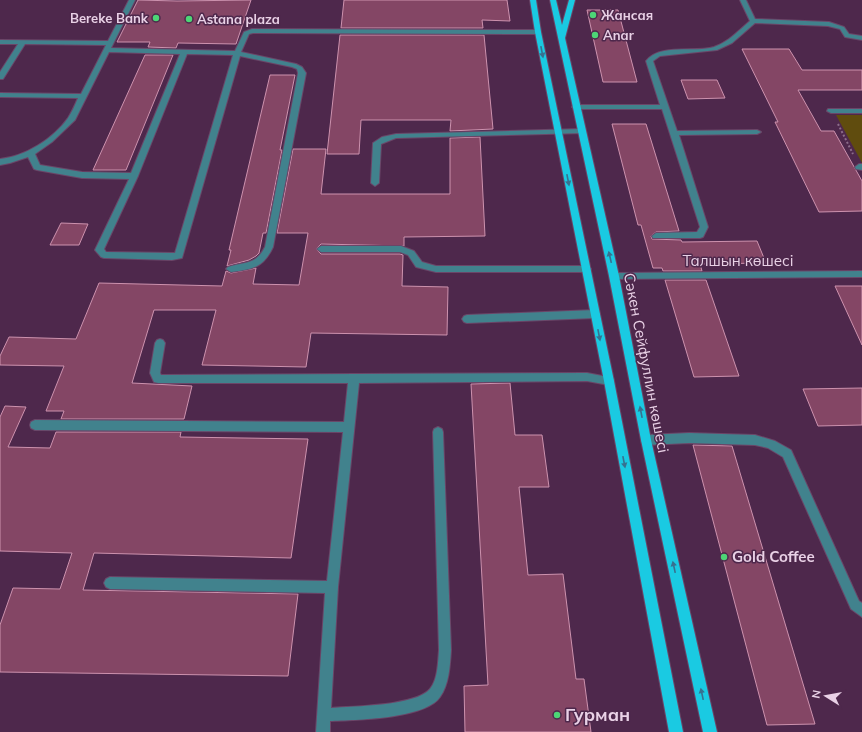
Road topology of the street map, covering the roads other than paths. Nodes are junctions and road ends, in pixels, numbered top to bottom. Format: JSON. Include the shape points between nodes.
{"nodes":[{"id":1,"x":132,"y":0,"type":"edge"},
{"id":2,"x":533,"y":0,"type":"edge"},
{"id":3,"x":553,"y":0,"type":"edge"},
{"id":4,"x":572,"y":0,"type":"edge"},
{"id":5,"x":743,"y":0,"type":"edge"},
{"id":6,"x":753,"y":21,"type":"junction"},
{"id":7,"x":538,"y":32,"type":"junction"},
{"id":8,"x":862,"y":38,"type":"edge"},
{"id":9,"x":0,"y":42,"type":"edge"},
{"id":10,"x":23,"y":42,"type":"junction"},
{"id":11,"x":561,"y":42,"type":"junction"},
{"id":12,"x":111,"y":43,"type":"junction"},
{"id":13,"x":108,"y":50,"type":"junction"},
{"id":14,"x":184,"y":52,"type":"junction"},
{"id":15,"x":237,"y":53,"type":"junction"},
{"id":16,"x":0,"y":77,"type":"edge"},
{"id":17,"x":0,"y":95,"type":"edge"},
{"id":18,"x":84,"y":96,"type":"junction"},
{"id":19,"x":576,"y":107,"type":"junction"},
{"id":20,"x":664,"y":107,"type":"junction"},
{"id":21,"x":831,"y":111,"type":"road end"},
{"id":22,"x":862,"y":111,"type":"edge"},
{"id":23,"x":581,"y":131,"type":"junction"},
{"id":24,"x":558,"y":132,"type":"junction"},
{"id":25,"x":757,"y":132,"type":"dead end"},
{"id":26,"x":674,"y":133,"type":"junction"},
{"id":27,"x":31,"y":154,"type":"junction"},
{"id":28,"x":0,"y":162,"type":"edge"},
{"id":29,"x":134,"y":176,"type":"junction"},
{"id":30,"x":375,"y":183,"type":"dead end"},
{"id":31,"x":656,"y":236,"type":"dead end"},
{"id":32,"x":321,"y":248,"type":"dead end"},
{"id":33,"x":231,"y":269,"type":"dead end"},
{"id":34,"x":586,"y":269,"type":"junction"},
{"id":35,"x":862,"y":274,"type":"edge"},
{"id":36,"x":614,"y":276,"type":"junction"},
{"id":37,"x":595,"y":314,"type":"junction"},
{"id":38,"x":467,"y":319,"type":"dead end"},
{"id":39,"x":160,"y":343,"type":"dead end"},
{"id":40,"x":354,"y":379,"type":"junction"},
{"id":41,"x":609,"y":381,"type":"junction"},
{"id":42,"x":35,"y":425,"type":"dead end"},
{"id":43,"x":350,"y":427,"type":"junction"},
{"id":44,"x":438,"y":432,"type":"dead end"},
{"id":45,"x":646,"y":440,"type":"junction"},
{"id":46,"x":110,"y":583,"type":"dead end"},
{"id":47,"x":332,"y":587,"type":"junction"},
{"id":48,"x":862,"y":611,"type":"edge"},
{"id":49,"x":324,"y":715,"type":"junction"},
{"id":50,"x":323,"y":732,"type":"edge"},
{"id":51,"x":676,"y":732,"type":"edge"},
{"id":52,"x":710,"y":732,"type":"edge"}],
"edges":[{"from":1,"to":12,"type":"street"},
{"from":2,"to":7,"type":"main road"},
{"from":3,"to":11,"type":"main road","name":"Сәкен Сейфуллин көшесі"},
{"from":4,"to":11,"type":"main road"},
{"from":5,"to":6,"type":"street"},
{"from":6,"to":8,"type":"street","via":[[829,24],[842,28],[847,36]]},
{"from":6,"to":20,"type":"street","via":[[730,42],[715,49],[659,54],[652,57],[649,61]]},
{"from":7,"to":15,"type":"street","via":[[252,31],[246,33]]},
{"from":7,"to":24,"type":"main road","one_way":true},
{"from":9,"to":10,"type":"street"},
{"from":10,"to":12,"type":"street"},
{"from":10,"to":16,"type":"street"},
{"from":11,"to":19,"type":"main road","name":"Сәкен Сейфуллин көшесі"},
{"from":12,"to":13,"type":"street"},
{"from":13,"to":14,"type":"street"},
{"from":13,"to":18,"type":"street"},
{"from":14,"to":15,"type":"street"},
{"from":14,"to":29,"type":"street"},
{"from":15,"to":29,"type":"street","via":[[179,256],[172,258],[104,255],[99,250]]},
{"from":15,"to":33,"type":"street","via":[[294,64],[302,73],[269,247],[264,258],[252,266]]},
{"from":17,"to":18,"type":"street"},
{"from":18,"to":27,"type":"street","via":[[62,131]]},
{"from":19,"to":20,"type":"street"},
{"from":19,"to":23,"type":"main road","name":"Сәкен Сейфуллин көшесі"},
{"from":20,"to":26,"type":"street"},
{"from":21,"to":22,"type":"street"},
{"from":23,"to":24,"type":"street"},
{"from":36,"to":23,"type":"main road","name":"Сәкен Сейфуллин көшесі","one_way":true},
{"from":24,"to":30,"type":"street","via":[[396,136],[385,139],[377,143]]},
{"from":24,"to":34,"type":"main road","one_way":true},
{"from":25,"to":26,"type":"street"},
{"from":26,"to":31,"type":"street","via":[[704,227],[700,235]]},
{"from":27,"to":28,"type":"street"},
{"from":27,"to":29,"type":"street","via":[[37,167],[82,175]]},
{"from":32,"to":34,"type":"street","via":[[401,249],[411,253],[419,265],[436,269]]},
{"from":34,"to":37,"type":"main road"},
{"from":35,"to":36,"type":"street","name":"Талшын көшесі"},
{"from":45,"to":36,"type":"main road","name":"Сәкен Сейфуллин көшесі","one_way":true},
{"from":37,"to":38,"type":"street"},
{"from":37,"to":41,"type":"main road","one_way":true},
{"from":39,"to":40,"type":"street","via":[[155,373],[158,378]]},
{"from":40,"to":41,"type":"street","via":[[587,377]]},
{"from":40,"to":43,"type":"street"},
{"from":41,"to":51,"type":"main road","one_way":true},
{"from":42,"to":43,"type":"street"},
{"from":43,"to":47,"type":"street"},
{"from":44,"to":49,"type":"street","via":[[445,650],[443,676],[433,695],[420,704],[394,709]]},
{"from":45,"to":48,"type":"street","via":[[755,440],[771,444],[787,454],[856,605]]},
{"from":52,"to":45,"type":"main road","name":"Сәкен Сейфуллин көшесі","one_way":true},
{"from":46,"to":47,"type":"street"},
{"from":47,"to":49,"type":"street"},
{"from":49,"to":50,"type":"street"}]}
